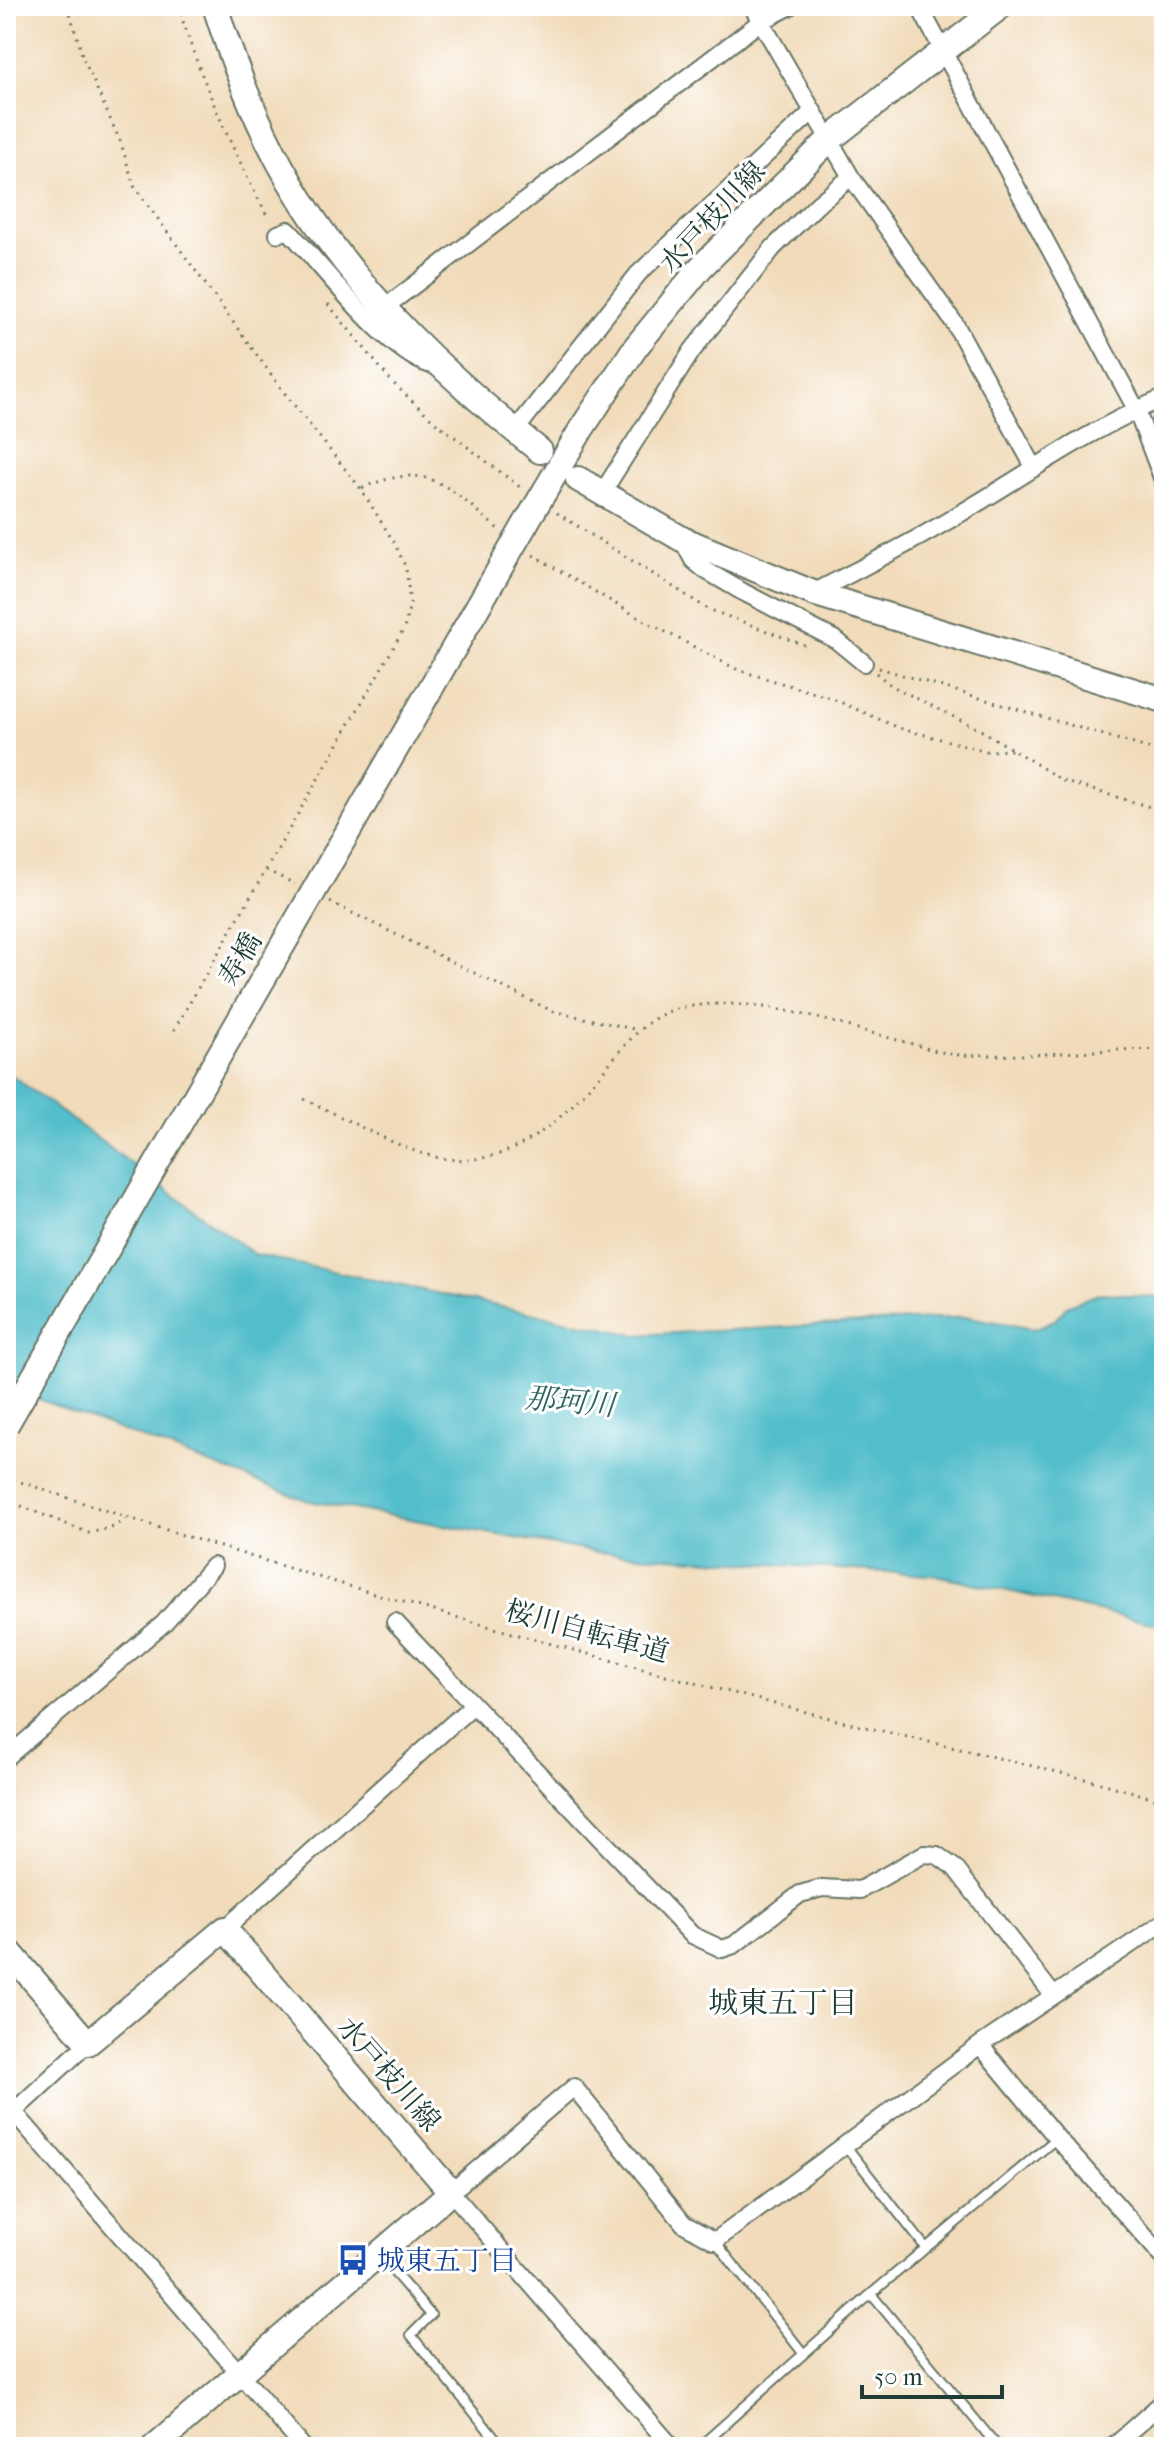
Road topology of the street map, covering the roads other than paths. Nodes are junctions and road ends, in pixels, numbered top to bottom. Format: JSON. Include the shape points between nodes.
{"nodes":[{"id":1,"x":215,"y":6,"type":"edge"},
{"id":2,"x":752,"y":6,"type":"edge"},
{"id":3,"x":791,"y":6,"type":"edge"},
{"id":4,"x":919,"y":6,"type":"edge"},
{"id":5,"x":1001,"y":6,"type":"edge"},
{"id":6,"x":760,"y":22,"type":"junction"},
{"id":7,"x":943,"y":53,"type":"junction"},
{"id":8,"x":812,"y":112,"type":"junction"},
{"id":9,"x":829,"y":140,"type":"junction"},
{"id":10,"x":851,"y":177,"type":"junction"},
{"id":11,"x":278,"y":234,"type":"dead end"},
{"id":12,"x":384,"y":308,"type":"junction"},
{"id":13,"x":446,"y":368,"type":"junction"},
{"id":14,"x":1164,"y":398,"type":"edge"},
{"id":15,"x":1136,"y":409,"type":"junction"},
{"id":16,"x":515,"y":431,"type":"junction"},
{"id":17,"x":540,"y":451,"type":"dead end"},
{"id":18,"x":1034,"y":467,"type":"junction"},
{"id":19,"x":578,"y":479,"type":"dead end"},
{"id":20,"x":1164,"y":483,"type":"edge"},
{"id":21,"x":602,"y":493,"type":"junction"},
{"id":22,"x":519,"y":536,"type":"joint"},
{"id":23,"x":682,"y":539,"type":"junction"},
{"id":24,"x":813,"y":593,"type":"junction"},
{"id":25,"x":864,"y":663,"type":"road end"},
{"id":26,"x":1164,"y":700,"type":"edge"},
{"id":27,"x":6,"y":1425,"type":"edge"},
{"id":28,"x":213,"y":1566,"type":"dead end"},
{"id":29,"x":395,"y":1622,"type":"dead end"},
{"id":30,"x":472,"y":1706,"type":"junction"},
{"id":31,"x":6,"y":1758,"type":"edge"},
{"id":32,"x":1164,"y":1922,"type":"edge"},
{"id":33,"x":225,"y":1929,"type":"junction"},
{"id":34,"x":6,"y":1948,"type":"edge"},
{"id":35,"x":1053,"y":1995,"type":"junction"},
{"id":36,"x":88,"y":2043,"type":"junction"},
{"id":37,"x":980,"y":2045,"type":"junction"},
{"id":38,"x":10,"y":2116,"type":"edge"},
{"id":39,"x":1057,"y":2138,"type":"junction"},
{"id":40,"x":845,"y":2145,"type":"junction"},
{"id":41,"x":451,"y":2192,"type":"junction"},
{"id":42,"x":715,"y":2241,"type":"junction"},
{"id":43,"x":926,"y":2248,"type":"junction"},
{"id":44,"x":379,"y":2254,"type":"junction"},
{"id":45,"x":1164,"y":2258,"type":"edge"},
{"id":46,"x":871,"y":2294,"type":"junction"},
{"id":47,"x":803,"y":2353,"type":"junction"},
{"id":48,"x":239,"y":2374,"type":"junction"},
{"id":49,"x":1164,"y":2401,"type":"edge"},
{"id":50,"x":154,"y":2447,"type":"edge"},
{"id":51,"x":303,"y":2447,"type":"edge"},
{"id":52,"x":502,"y":2447,"type":"edge"},
{"id":53,"x":672,"y":2447,"type":"edge"},
{"id":54,"x":699,"y":2447,"type":"edge"},
{"id":55,"x":998,"y":2447,"type":"edge"},
{"id":56,"x":1112,"y":2447,"type":"edge"}],
"edges":[{"from":1,"to":12,"type":"main road","via":[[245,94],[301,201]]},
{"from":2,"to":6,"type":"street"},
{"from":3,"to":6,"type":"street"},
{"from":4,"to":7,"type":"street"},
{"from":5,"to":7,"type":"main road","name":"水戸枝川線"},
{"from":6,"to":8,"type":"street"},
{"from":6,"to":12,"type":"street"},
{"from":7,"to":9,"type":"main road","name":"水戸枝川線"},
{"from":7,"to":15,"type":"street"},
{"from":8,"to":9,"type":"street"},
{"from":8,"to":16,"type":"street","via":[[638,274]]},
{"from":9,"to":10,"type":"street"},
{"from":9,"to":22,"type":"main road","name":"水戸枝川線","via":[[701,267],[635,348]]},
{"from":10,"to":18,"type":"street","via":[[955,324]]},
{"from":10,"to":21,"type":"street","via":[[791,230],[755,271],[692,351]]},
{"from":11,"to":13,"type":"street","via":[[288,230],[405,352],[427,365]]},
{"from":12,"to":13,"type":"main road"},
{"from":13,"to":16,"type":"main road"},
{"from":14,"to":15,"type":"street"},
{"from":15,"to":18,"type":"street"},
{"from":15,"to":20,"type":"street"},
{"from":16,"to":17,"type":"main road"},
{"from":18,"to":24,"type":"street","via":[[945,523]]},
{"from":19,"to":21,"type":"main road"},
{"from":21,"to":23,"type":"main road"},
{"from":22,"to":27,"type":"main road","name":"寿橋","bridge":true},
{"from":23,"to":24,"type":"main road"},
{"from":23,"to":25,"type":"street","via":[[705,570],[836,640]]},
{"from":24,"to":26,"type":"main road"},
{"from":28,"to":31,"type":"street","via":[[164,1623]]},
{"from":29,"to":30,"type":"street"},
{"from":30,"to":33,"type":"street"},
{"from":30,"to":35,"type":"street","via":[[692,1935],[722,1949],[800,1894],[822,1888],[860,1890],[924,1854],[937,1855],[955,1868]]},
{"from":32,"to":35,"type":"street"},
{"from":33,"to":36,"type":"main road"},
{"from":33,"to":41,"type":"main road","name":"水戸枝川線"},
{"from":34,"to":36,"type":"main road"},
{"from":35,"to":37,"type":"street"},
{"from":36,"to":38,"type":"street"},
{"from":37,"to":39,"type":"street"},
{"from":37,"to":40,"type":"street"},
{"from":38,"to":48,"type":"street"},
{"from":39,"to":43,"type":"lane"},
{"from":39,"to":45,"type":"street"},
{"from":40,"to":42,"type":"street"},
{"from":40,"to":43,"type":"lane"},
{"from":41,"to":42,"type":"street","via":[[574,2087],[684,2224]]},
{"from":41,"to":44,"type":"main road"},
{"from":41,"to":53,"type":"street"},
{"from":42,"to":47,"type":"lane"},
{"from":43,"to":46,"type":"lane"},
{"from":44,"to":48,"type":"main road"},
{"from":44,"to":52,"type":"lane","via":[[431,2315],[411,2335]]},
{"from":46,"to":47,"type":"lane"},
{"from":46,"to":55,"type":"lane"},
{"from":47,"to":54,"type":"lane"},
{"from":48,"to":50,"type":"main road"},
{"from":48,"to":51,"type":"street"},
{"from":49,"to":56,"type":"street"}]}
